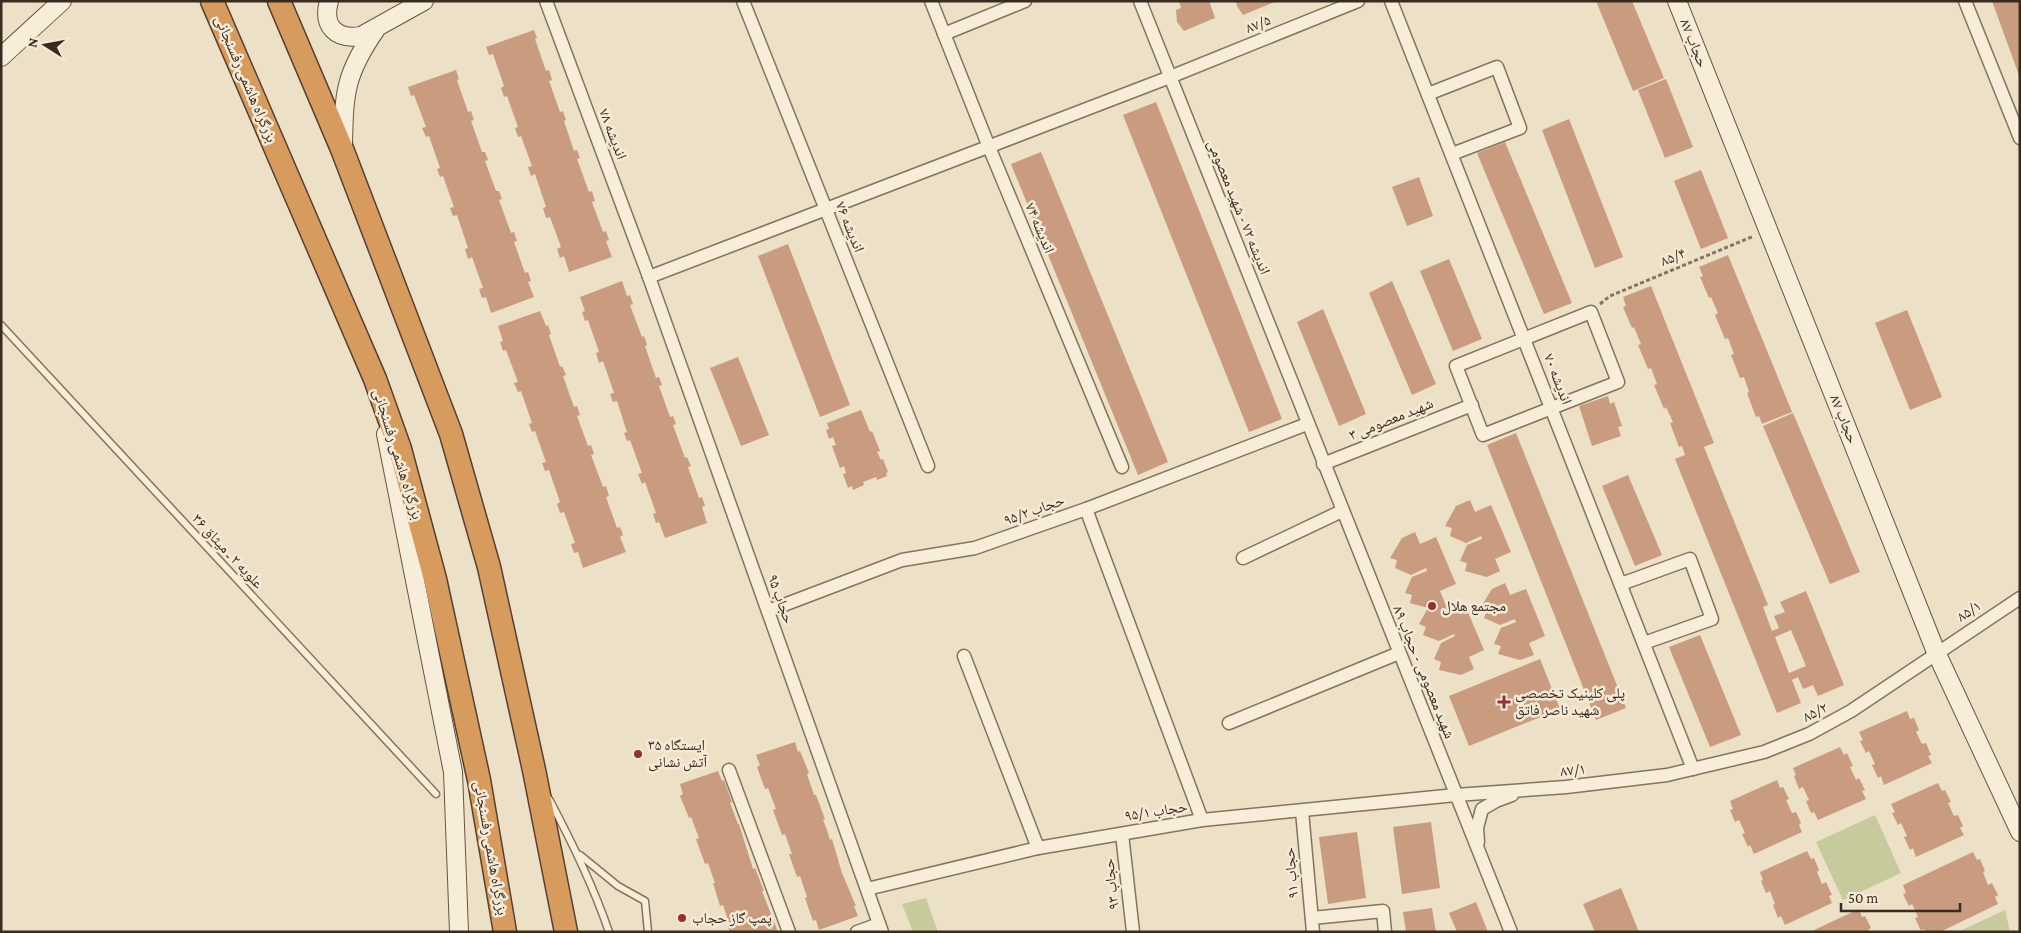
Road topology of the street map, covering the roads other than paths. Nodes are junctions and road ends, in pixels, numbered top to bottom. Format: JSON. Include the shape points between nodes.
{"nodes":[{"id":1,"x":62,"y":1,"type":"edge"},
{"id":2,"x":212,"y":1,"type":"edge"},
{"id":3,"x":279,"y":1,"type":"edge"},
{"id":4,"x":329,"y":1,"type":"edge"},
{"id":5,"x":424,"y":1,"type":"edge"},
{"id":6,"x":546,"y":1,"type":"edge"},
{"id":7,"x":743,"y":1,"type":"edge"},
{"id":8,"x":931,"y":1,"type":"edge"},
{"id":9,"x":1025,"y":1,"type":"edge"},
{"id":10,"x":1140,"y":1,"type":"edge"},
{"id":11,"x":1358,"y":1,"type":"edge"},
{"id":12,"x":1391,"y":1,"type":"edge"},
{"id":13,"x":1677,"y":1,"type":"edge"},
{"id":14,"x":1965,"y":1,"type":"edge"},
{"id":15,"x":378,"y":27,"type":"junction"},
{"id":16,"x":944,"y":34,"type":"junction"},
{"id":17,"x":1,"y":57,"type":"edge"},
{"id":18,"x":1170,"y":77,"type":"junction"},
{"id":19,"x":1428,"y":94,"type":"junction"},
{"id":20,"x":2020,"y":138,"type":"edge"},
{"id":21,"x":989,"y":147,"type":"junction"},
{"id":22,"x":342,"y":149,"type":"junction"},
{"id":23,"x":1452,"y":154,"type":"junction"},
{"id":24,"x":826,"y":210,"type":"junction"},
{"id":25,"x":649,"y":278,"type":"junction"},
{"id":26,"x":1,"y":325,"type":"edge"},
{"id":27,"x":1525,"y":338,"type":"junction"},
{"id":28,"x":375,"y":380,"type":"junction"},
{"id":29,"x":1472,"y":405,"type":"junction"},
{"id":30,"x":1552,"y":408,"type":"junction"},
{"id":31,"x":1307,"y":424,"type":"junction"},
{"id":32,"x":1323,"y":464,"type":"junction"},
{"id":33,"x":928,"y":466,"type":"dead end"},
{"id":34,"x":1122,"y":467,"type":"dead end"},
{"id":35,"x":1086,"y":509,"type":"junction"},
{"id":36,"x":1342,"y":511,"type":"junction"},
{"id":37,"x":1242,"y":558,"type":"dead end"},
{"id":38,"x":1621,"y":584,"type":"junction"},
{"id":39,"x":2020,"y":598,"type":"edge"},
{"id":40,"x":768,"y":612,"type":"junction"},
{"id":41,"x":1644,"y":643,"type":"junction"},
{"id":42,"x":1936,"y":652,"type":"junction"},
{"id":43,"x":1399,"y":653,"type":"junction"},
{"id":44,"x":964,"y":656,"type":"dead end"},
{"id":45,"x":1228,"y":723,"type":"dead end"},
{"id":46,"x":1693,"y":769,"type":"junction"},
{"id":47,"x":534,"y":770,"type":"junction"},
{"id":48,"x":729,"y":770,"type":"dead end"},
{"id":49,"x":1529,"y":790,"type":"junction"},
{"id":50,"x":436,"y":794,"type":"dead end"},
{"id":51,"x":1456,"y":795,"type":"junction"},
{"id":52,"x":1302,"y":811,"type":"junction"},
{"id":53,"x":1202,"y":820,"type":"junction"},
{"id":54,"x":2020,"y":832,"type":"edge"},
{"id":55,"x":1122,"y":834,"type":"junction"},
{"id":56,"x":1038,"y":848,"type":"junction"},
{"id":57,"x":578,"y":854,"type":"junction"},
{"id":58,"x":1480,"y":855,"type":"junction"},
{"id":59,"x":867,"y":889,"type":"junction"},
{"id":60,"x":1312,"y":918,"type":"junction"},
{"id":61,"x":880,"y":928,"type":"edge"},
{"id":62,"x":459,"y":932,"type":"edge"},
{"id":63,"x":505,"y":932,"type":"edge"},
{"id":64,"x":566,"y":932,"type":"edge"},
{"id":65,"x":609,"y":932,"type":"edge"},
{"id":66,"x":648,"y":932,"type":"edge"},
{"id":67,"x":789,"y":932,"type":"edge"},
{"id":68,"x":857,"y":932,"type":"edge"},
{"id":69,"x":1133,"y":932,"type":"edge"},
{"id":70,"x":1313,"y":932,"type":"edge"},
{"id":71,"x":1385,"y":932,"type":"edge"},
{"id":72,"x":1511,"y":932,"type":"edge"}],
"edges":[{"from":1,"to":17,"type":"street"},
{"from":2,"to":28,"type":"highway","name":"بزرگراه هاشمی رفسنجانی"},
{"from":3,"to":22,"type":"highway"},
{"from":4,"to":15,"type":"street","via":[[328,21],[341,35],[361,36]]},
{"from":5,"to":15,"type":"street"},
{"from":6,"to":25,"type":"street","name":"اندیشه ۷۸"},
{"from":7,"to":24,"type":"street","name":"اندیشه ۷۶"},
{"from":8,"to":16,"type":"street","name":"اندیشه ۷۴"},
{"from":9,"to":16,"type":"street"},
{"from":10,"to":18,"type":"street","name":"اندیشه ۷۲ - شهید معصومی"},
{"from":11,"to":18,"type":"street","name":"۸۷/۵"},
{"from":12,"to":19,"type":"street","name":"اندیشه ۷۰"},
{"from":13,"to":42,"type":"street","name":"حجاب ۸۷"},
{"from":14,"to":20,"type":"street"},
{"from":15,"to":22,"type":"street","via":[[349,75],[344,100]]},
{"from":16,"to":21,"type":"street","name":"اندیشه ۷۴"},
{"from":18,"to":21,"type":"street","name":"۸۷/۵"},
{"from":18,"to":31,"type":"street","name":"اندیشه ۷۲ - شهید معصومی"},
{"from":19,"to":23,"type":"street","name":"اندیشه ۷۰"},
{"from":19,"to":23,"type":"street","via":[[1497,67],[1520,128]]},
{"from":21,"to":24,"type":"street","name":"۸۷/۵"},
{"from":21,"to":34,"type":"street","name":"اندیشه ۷۴"},
{"from":22,"to":47,"type":"highway","via":[[451,434],[489,567]]},
{"from":23,"to":27,"type":"street","name":"اندیشه ۷۰"},
{"from":24,"to":25,"type":"street","name":"۸۷/۵"},
{"from":24,"to":33,"type":"street","name":"اندیشه ۷۶"},
{"from":25,"to":40,"type":"street","name":"حجاب ۹۵"},
{"from":26,"to":50,"type":"lane","name":"علویه ۲ ـ میثاق ۳۶"},
{"from":27,"to":29,"type":"street","via":[[1456,366]]},
{"from":27,"to":30,"type":"street","name":"اندیشه ۷۰"},
{"from":27,"to":30,"type":"street","via":[[1591,312],[1618,382]]},
{"from":28,"to":62,"type":"street","via":[[453,772]]},
{"from":28,"to":63,"type":"highway","name":"بزرگراه هاشمی رفسنجانی","via":[[400,449],[435,579],[479,780]]},
{"from":29,"to":30,"type":"street","via":[[1483,435]]},
{"from":29,"to":32,"type":"street","name":"شهید معصومی ۳"},
{"from":30,"to":38,"type":"street","name":"اندیشه ۷۰"},
{"from":31,"to":32,"type":"street","name":"شهید معصومی - حجاب ۸۹"},
{"from":31,"to":35,"type":"street","name":"حجاب ۹۵/۲"},
{"from":32,"to":36,"type":"street","name":"شهید معصومی - حجاب ۸۹"},
{"from":35,"to":40,"type":"street","name":"حجاب ۹۵/۲","via":[[975,548],[902,560]]},
{"from":35,"to":53,"type":"street"},
{"from":36,"to":37,"type":"street"},
{"from":36,"to":43,"type":"street","name":"شهید معصومی - حجاب ۸۹"},
{"from":38,"to":41,"type":"street","name":"اندیشه ۷۰"},
{"from":38,"to":41,"type":"street","via":[[1690,558],[1712,619]]},
{"from":39,"to":42,"type":"street","name":"۸۵/۱"},
{"from":40,"to":59,"type":"street","name":"حجاب ۹۵"},
{"from":41,"to":46,"type":"street","name":"اندیشه ۷۰"},
{"from":42,"to":46,"type":"street","name":"۸۵/۲","via":[[1851,711],[1809,734],[1764,752]]},
{"from":42,"to":54,"type":"street","name":"حجاب ۸۷"},
{"from":43,"to":45,"type":"street"},
{"from":43,"to":51,"type":"street","name":"شهید معصومی - حجاب ۸۹"},
{"from":44,"to":56,"type":"street"},
{"from":46,"to":49,"type":"street","name":"۸۷/۱","via":[[1667,775]]},
{"from":47,"to":57,"type":"lane"},
{"from":47,"to":64,"type":"highway"},
{"from":48,"to":67,"type":"street"},
{"from":49,"to":51,"type":"street","name":"۸۷/۱"},
{"from":49,"to":58,"type":"street","via":[[1482,809],[1477,828]]},
{"from":51,"to":52,"type":"street","name":"حجاب ۹۵/۱"},
{"from":51,"to":58,"type":"street","name":"شهید معصومی - حجاب ۸۹"},
{"from":52,"to":53,"type":"street","name":"حجاب ۹۵/۱"},
{"from":52,"to":60,"type":"street","name":"حجاب ۹۱"},
{"from":53,"to":55,"type":"street","name":"حجاب ۹۵/۱"},
{"from":55,"to":56,"type":"street","name":"حجاب ۹۵/۱"},
{"from":55,"to":69,"type":"street","name":"حجاب ۹۳"},
{"from":56,"to":59,"type":"street","name":"حجاب ۹۵/۱"},
{"from":57,"to":65,"type":"lane"},
{"from":57,"to":66,"type":"lane","via":[[618,886],[645,901]]},
{"from":58,"to":72,"type":"street","name":"شهید معصومی - حجاب ۸۹"},
{"from":59,"to":61,"type":"street","name":"حجاب ۹۵"},
{"from":60,"to":70,"type":"street","name":"حجاب ۹۱"},
{"from":60,"to":71,"type":"street","via":[[1383,911]]},
{"from":61,"to":68,"type":"street"}]}
